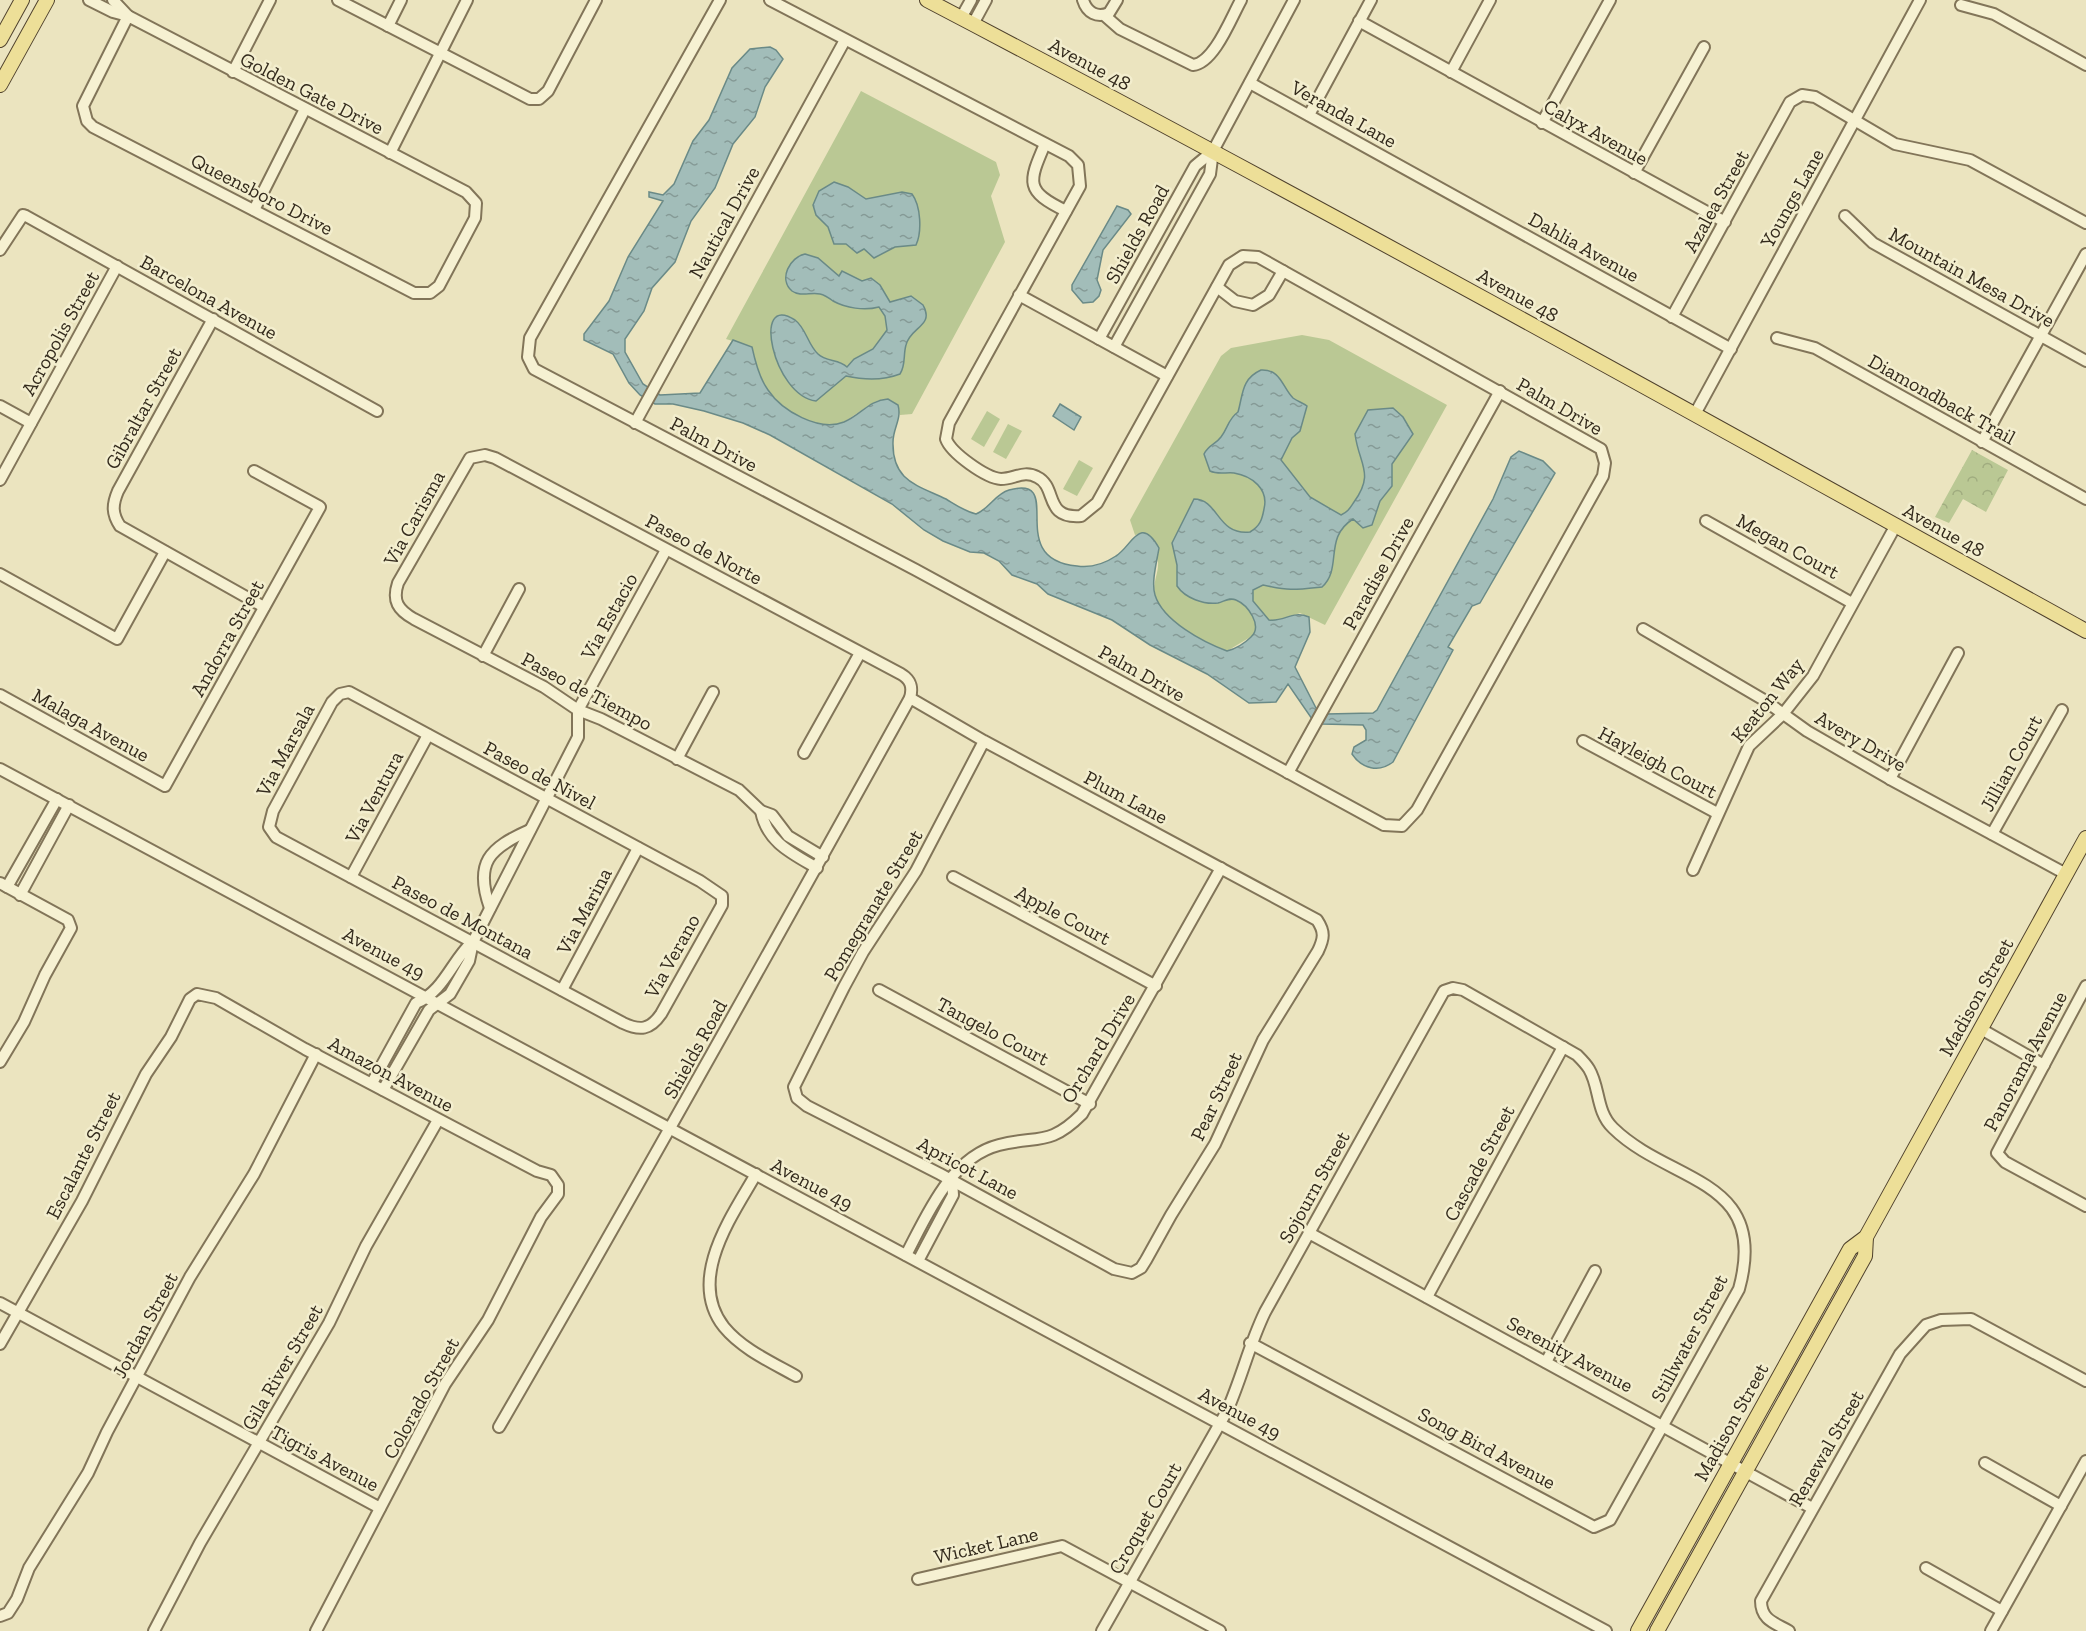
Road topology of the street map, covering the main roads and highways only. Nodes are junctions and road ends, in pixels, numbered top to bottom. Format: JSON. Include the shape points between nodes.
{"nodes":[{"id":1,"x":22,"y":0,"type":"edge"},
{"id":2,"x":47,"y":0,"type":"edge"},
{"id":3,"x":927,"y":0,"type":"edge"},
{"id":4,"x":0,"y":40,"type":"edge"},
{"id":5,"x":0,"y":85,"type":"edge"},
{"id":6,"x":2086,"y":631,"type":"edge"},
{"id":7,"x":2086,"y":838,"type":"edge"},
{"id":8,"x":1866,"y":1237,"type":"junction"},
{"id":9,"x":1638,"y":1631,"type":"edge"},
{"id":10,"x":1657,"y":1631,"type":"edge"}],
"edges":[{"from":1,"to":4,"type":"main road"},
{"from":2,"to":5,"type":"main road"},
{"from":3,"to":6,"type":"main road","name":"Avenue 48","via":[[1213,151]]},
{"from":7,"to":8,"type":"main road","name":"Madison Street"},
{"from":8,"to":9,"type":"main road","name":"Madison Street","via":[[1850,1249]]},
{"from":8,"to":10,"type":"main road","name":"Madison Street","via":[[1864,1256]]}]}
